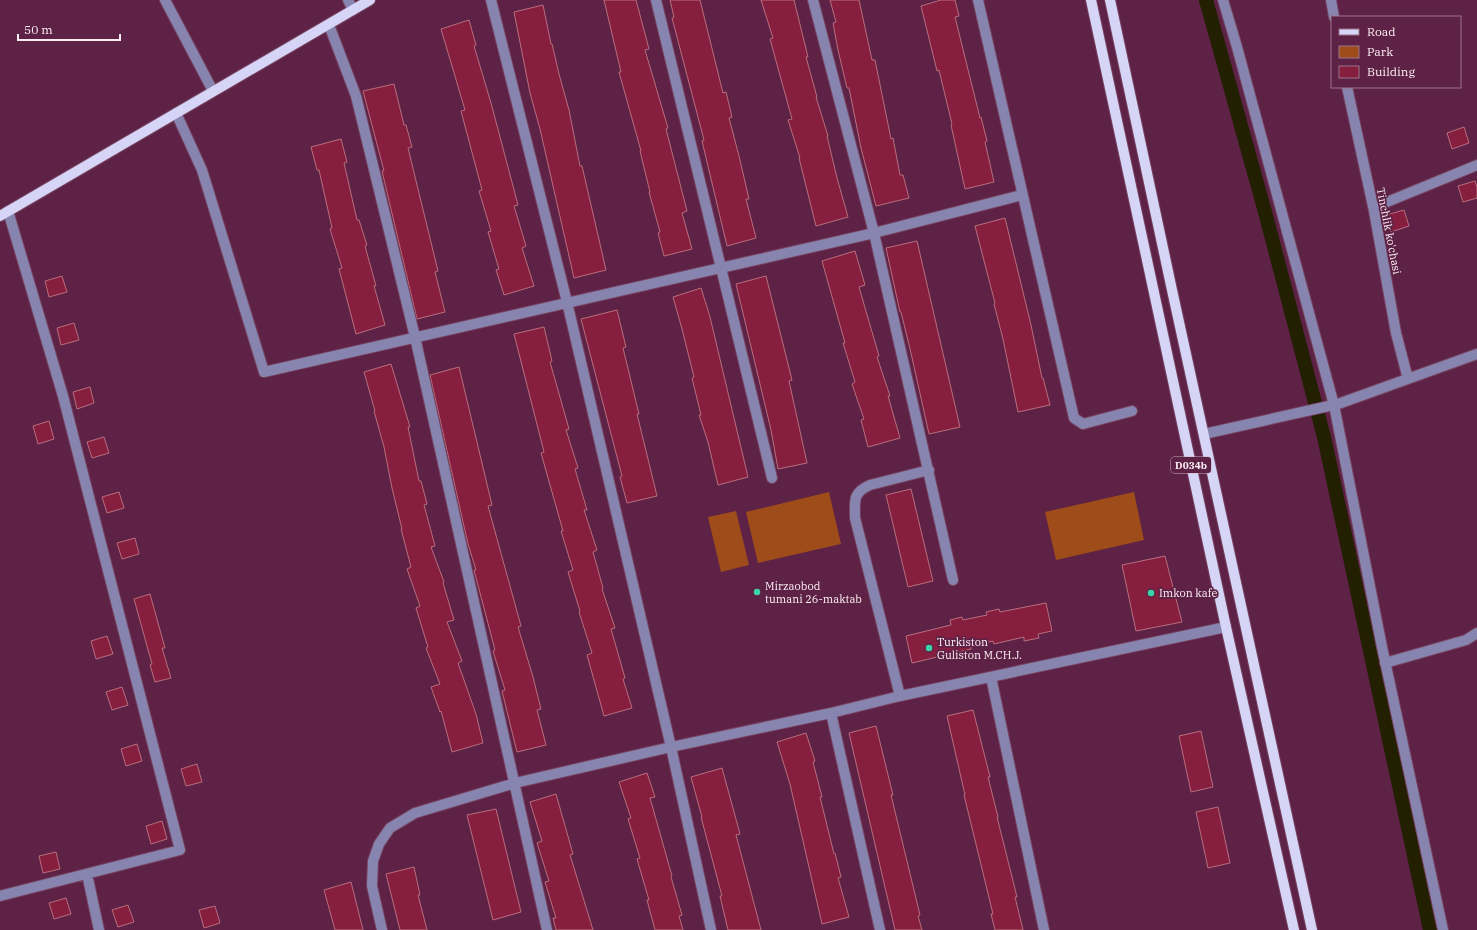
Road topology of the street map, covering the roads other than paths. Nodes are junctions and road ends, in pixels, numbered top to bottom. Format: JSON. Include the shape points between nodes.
{"nodes":[{"id":1,"x":165,"y":0,"type":"edge"},
{"id":2,"x":348,"y":0,"type":"edge"},
{"id":3,"x":370,"y":0,"type":"edge"},
{"id":4,"x":491,"y":0,"type":"edge"},
{"id":5,"x":656,"y":0,"type":"edge"},
{"id":6,"x":813,"y":0,"type":"edge"},
{"id":7,"x":978,"y":0,"type":"edge"},
{"id":8,"x":1091,"y":0,"type":"edge"},
{"id":9,"x":1110,"y":0,"type":"edge"},
{"id":10,"x":1223,"y":0,"type":"edge"},
{"id":11,"x":1331,"y":0,"type":"edge"},
{"id":12,"x":353,"y":10,"type":"junction"},
{"id":13,"x":1334,"y":16,"type":"edge"},
{"id":14,"x":329,"y":25,"type":"junction"},
{"id":15,"x":1347,"y":88,"type":"edge"},
{"id":16,"x":214,"y":91,"type":"junction"},
{"id":17,"x":176,"y":113,"type":"junction"},
{"id":18,"x":1477,"y":165,"type":"edge"},
{"id":19,"x":1022,"y":195,"type":"junction"},
{"id":20,"x":1374,"y":212,"type":"junction"},
{"id":21,"x":4,"y":214,"type":"edge"},
{"id":22,"x":874,"y":233,"type":"junction"},
{"id":23,"x":721,"y":268,"type":"junction"},
{"id":24,"x":1172,"y":290,"type":"junction"},
{"id":25,"x":1153,"y":292,"type":"junction"},
{"id":26,"x":567,"y":302,"type":"junction"},
{"id":27,"x":415,"y":337,"type":"junction"},
{"id":28,"x":1477,"y":354,"type":"edge"},
{"id":29,"x":1408,"y":379,"type":"junction"},
{"id":30,"x":1334,"y":405,"type":"junction"},
{"id":31,"x":1132,"y":410,"type":"dead end"},
{"id":32,"x":1204,"y":434,"type":"junction"},
{"id":33,"x":928,"y":470,"type":"junction"},
{"id":34,"x":772,"y":478,"type":"dead end"},
{"id":35,"x":953,"y":580,"type":"dead end"},
{"id":36,"x":1226,"y":627,"type":"junction"},
{"id":37,"x":1477,"y":633,"type":"edge"},
{"id":38,"x":1385,"y":663,"type":"junction"},
{"id":39,"x":991,"y":677,"type":"junction"},
{"id":40,"x":900,"y":696,"type":"junction"},
{"id":41,"x":831,"y":713,"type":"junction"},
{"id":42,"x":671,"y":747,"type":"junction"},
{"id":43,"x":515,"y":783,"type":"junction"},
{"id":44,"x":87,"y":874,"type":"junction"},
{"id":45,"x":0,"y":896,"type":"edge"},
{"id":46,"x":99,"y":930,"type":"edge"},
{"id":47,"x":382,"y":930,"type":"edge"},
{"id":48,"x":547,"y":930,"type":"edge"},
{"id":49,"x":711,"y":930,"type":"edge"},
{"id":50,"x":880,"y":930,"type":"edge"},
{"id":51,"x":1044,"y":930,"type":"edge"},
{"id":52,"x":1294,"y":930,"type":"edge"},
{"id":53,"x":1312,"y":930,"type":"edge"},
{"id":54,"x":1443,"y":930,"type":"edge"}],
"edges":[{"from":1,"to":16,"type":"street"},
{"from":2,"to":12,"type":"street"},
{"from":3,"to":12,"type":"main road"},
{"from":4,"to":26,"type":"street"},
{"from":5,"to":23,"type":"street"},
{"from":6,"to":22,"type":"street"},
{"from":7,"to":19,"type":"street"},
{"from":8,"to":25,"type":"main road","number":"D034b"},
{"from":9,"to":24,"type":"main road","number":"D034b"},
{"from":10,"to":30,"type":"street"},
{"from":11,"to":13,"type":"street"},
{"from":12,"to":14,"type":"main road"},
{"from":14,"to":16,"type":"main road"},
{"from":14,"to":27,"type":"street","via":[[356,96]]},
{"from":15,"to":20,"type":"street","name":"Tinchlik ko'chasi"},
{"from":16,"to":17,"type":"main road"},
{"from":17,"to":21,"type":"main road"},
{"from":17,"to":27,"type":"street","via":[[202,170],[264,372]]},
{"from":18,"to":20,"type":"street","via":[[1387,202]]},
{"from":19,"to":22,"type":"street"},
{"from":19,"to":31,"type":"street","via":[[1074,418],[1083,424]]},
{"from":20,"to":29,"type":"street","name":"Tinchlik ko'chasi","via":[[1396,333]]},
{"from":21,"to":44,"type":"street","via":[[63,396],[180,850]]},
{"from":22,"to":23,"type":"street"},
{"from":22,"to":33,"type":"street"},
{"from":23,"to":26,"type":"street"},
{"from":23,"to":34,"type":"street"},
{"from":24,"to":25,"type":"main road"},
{"from":24,"to":32,"type":"main road","number":"D034b"},
{"from":25,"to":36,"type":"main road","number":"D034b"},
{"from":26,"to":27,"type":"street"},
{"from":26,"to":42,"type":"street"},
{"from":27,"to":43,"type":"street"},
{"from":28,"to":29,"type":"street"},
{"from":29,"to":30,"type":"street"},
{"from":30,"to":32,"type":"street"},
{"from":30,"to":38,"type":"street"},
{"from":32,"to":53,"type":"main road","number":"D034b"},
{"from":33,"to":35,"type":"street"},
{"from":33,"to":40,"type":"street","via":[[861,489],[855,499],[855,518]]},
{"from":36,"to":39,"type":"street"},
{"from":36,"to":52,"type":"main road","number":"D034b"},
{"from":37,"to":38,"type":"street","via":[[1466,640]]},
{"from":38,"to":54,"type":"street"},
{"from":39,"to":40,"type":"street"},
{"from":39,"to":51,"type":"street"},
{"from":40,"to":41,"type":"street"},
{"from":41,"to":42,"type":"street"},
{"from":41,"to":50,"type":"street"},
{"from":42,"to":43,"type":"street"},
{"from":42,"to":49,"type":"street"},
{"from":43,"to":47,"type":"street","via":[[415,813],[390,828],[379,844],[373,861],[372,886]]},
{"from":43,"to":48,"type":"street"},
{"from":44,"to":45,"type":"street"},
{"from":44,"to":46,"type":"street"}]}
